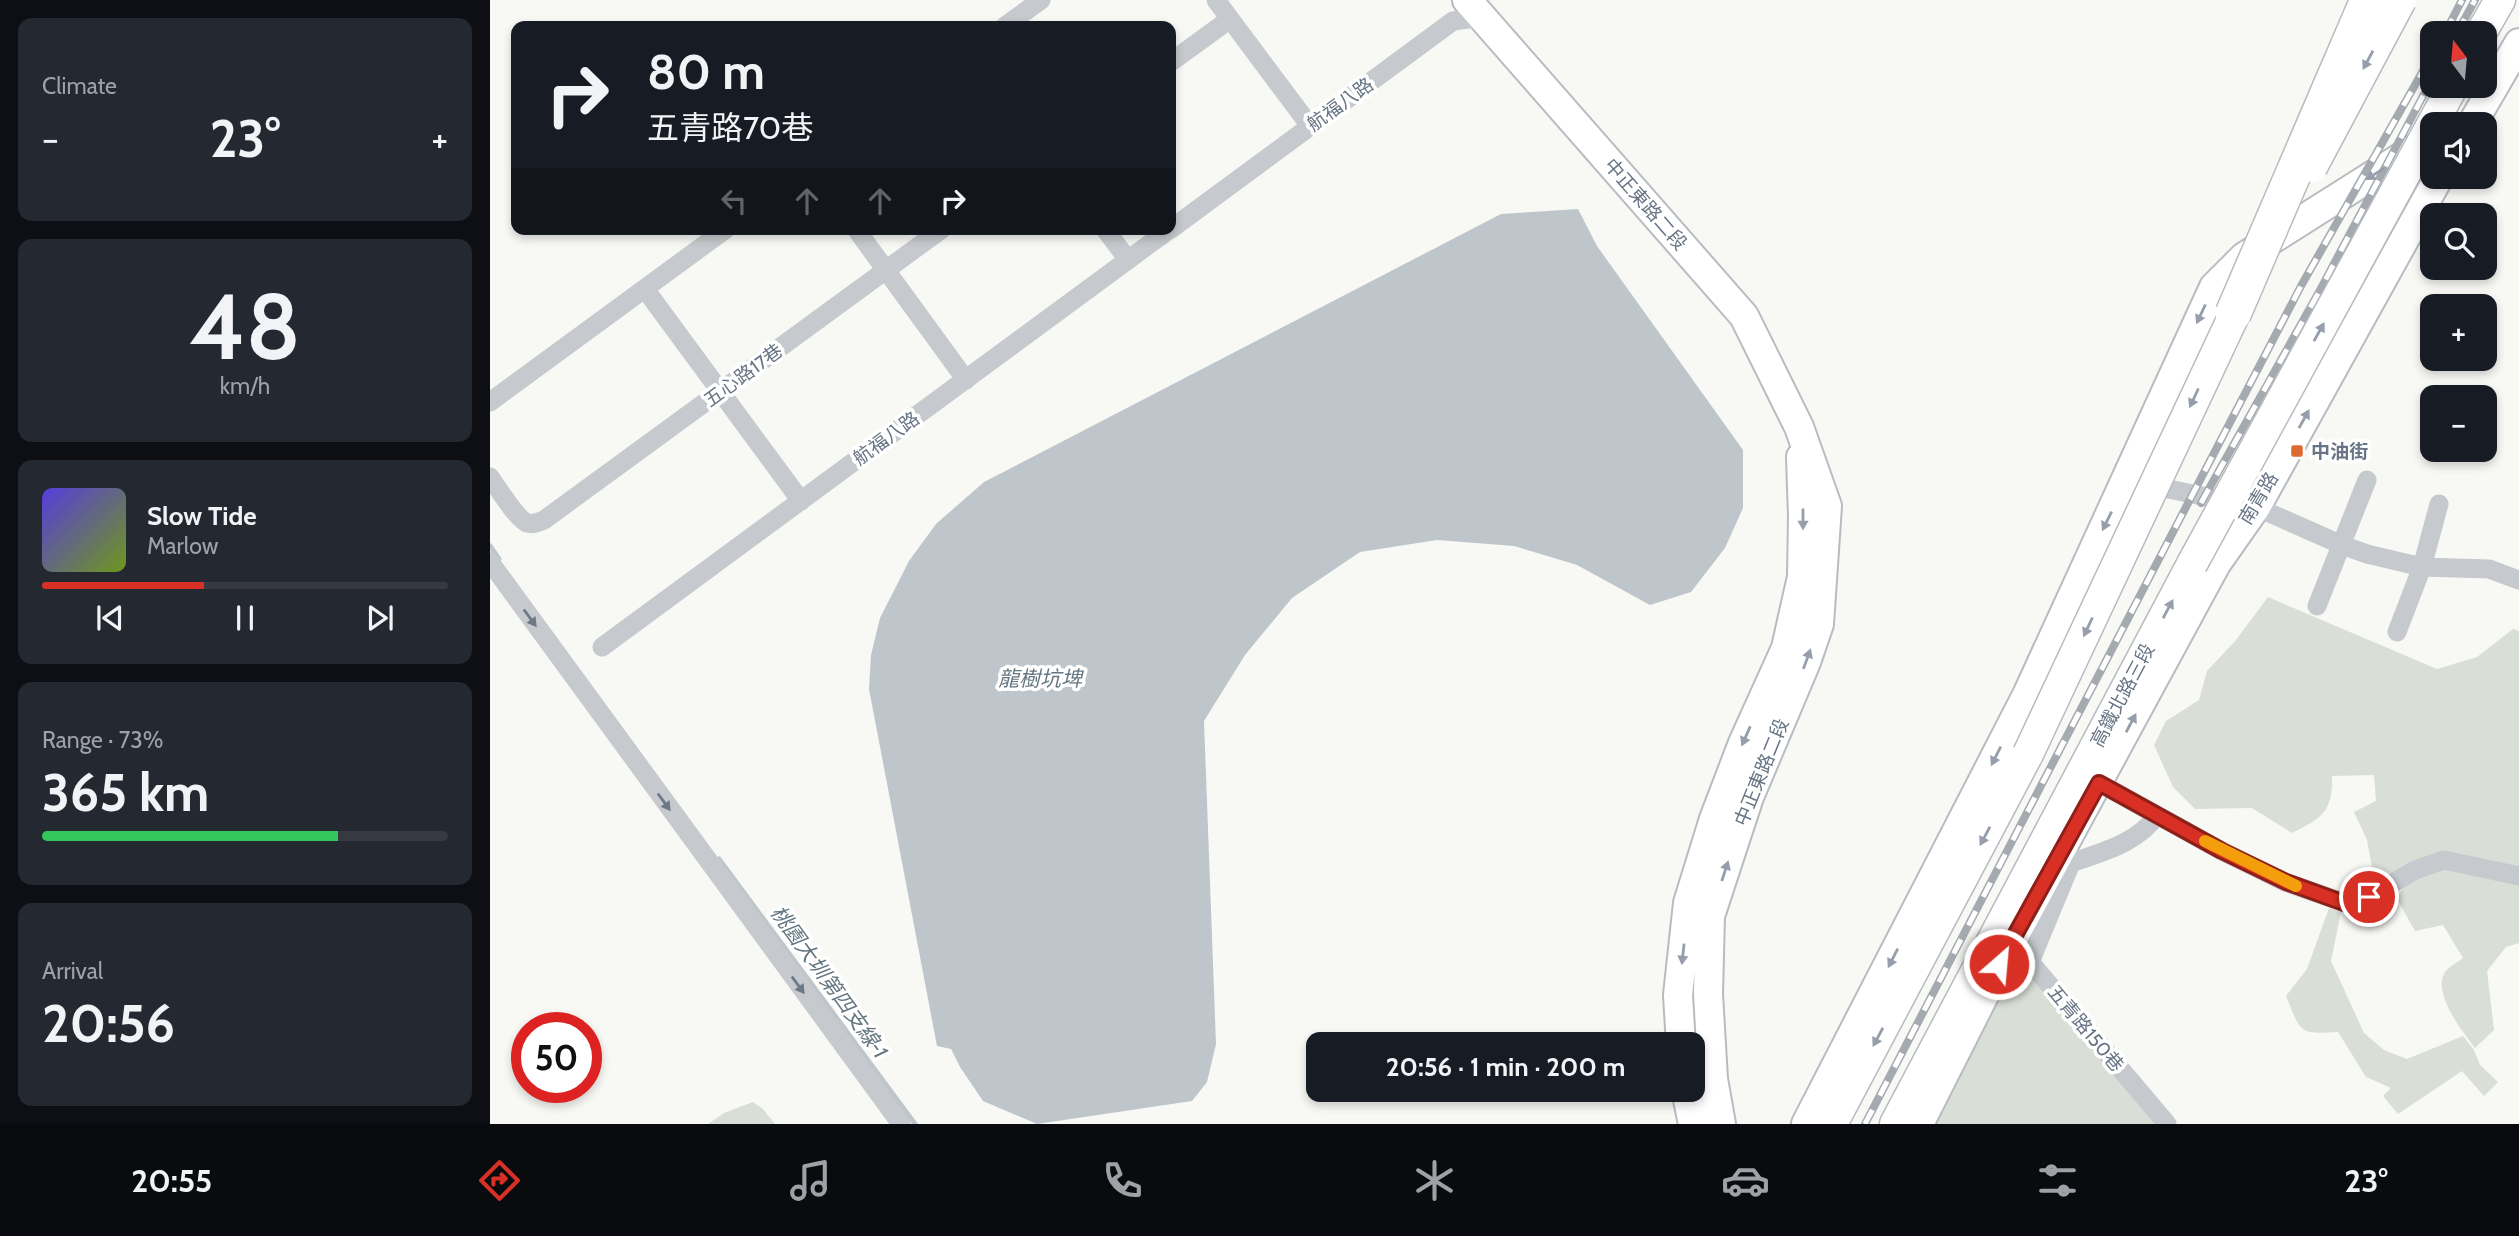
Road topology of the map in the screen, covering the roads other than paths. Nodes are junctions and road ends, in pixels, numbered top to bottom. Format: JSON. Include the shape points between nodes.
{"nodes":[{"id":1,"x":1041,"y":0,"type":"edge"},
{"id":2,"x":1216,"y":0,"type":"edge"},
{"id":3,"x":2368,"y":0,"type":"edge"},
{"id":4,"x":2400,"y":0,"type":"edge"},
{"id":5,"x":2500,"y":0,"type":"edge"},
{"id":6,"x":1474,"y":8,"type":"edge"},
{"id":7,"x":1230,"y":19,"type":"junction"},
{"id":8,"x":1012,"y":21,"type":"edge"},
{"id":9,"x":2489,"y":21,"type":"edge"},
{"id":10,"x":2519,"y":43,"type":"edge"},
{"id":11,"x":1176,"y":58,"type":"edge"},
{"id":12,"x":2446,"y":98,"type":"edge"},
{"id":13,"x":2480,"y":112,"type":"edge"},
{"id":14,"x":1310,"y":126,"type":"junction"},
{"id":15,"x":2420,"y":145,"type":"edge"},
{"id":16,"x":2431,"y":189,"type":"edge"},
{"id":17,"x":1176,"y":225,"type":"edge"},
{"id":18,"x":718,"y":235,"type":"edge"},
{"id":19,"x":860,"y":235,"type":"edge"},
{"id":20,"x":934,"y":235,"type":"edge"},
{"id":21,"x":1109,"y":235,"type":"edge"},
{"id":22,"x":1162,"y":235,"type":"edge"},
{"id":23,"x":1128,"y":260,"type":"junction"},
{"id":24,"x":886,"y":270,"type":"junction"},
{"id":25,"x":645,"y":289,"type":"junction"},
{"id":26,"x":2234,"y":314,"type":"junction"},
{"id":27,"x":966,"y":380,"type":"junction"},
{"id":28,"x":719,"y":392,"type":"junction"},
{"id":29,"x":490,"y":402,"type":"edge"},
{"id":30,"x":1799,"y":426,"type":"junction"},
{"id":31,"x":490,"y":477,"type":"edge"},
{"id":32,"x":2126,"y":480,"type":"junction"},
{"id":33,"x":2367,"y":480,"type":"dead end"},
{"id":34,"x":2222,"y":498,"type":"junction"},
{"id":35,"x":801,"y":501,"type":"junction"},
{"id":36,"x":2439,"y":504,"type":"dead end"},
{"id":37,"x":2256,"y":506,"type":"junction"},
{"id":38,"x":2233,"y":539,"type":"junction"},
{"id":39,"x":2342,"y":545,"type":"junction"},
{"id":40,"x":490,"y":562,"type":"edge"},
{"id":41,"x":2192,"y":564,"type":"joint"},
{"id":42,"x":2422,"y":567,"type":"junction"},
{"id":43,"x":2519,"y":580,"type":"edge"},
{"id":44,"x":2317,"y":606,"type":"dead end"},
{"id":45,"x":2397,"y":632,"type":"dead end"},
{"id":46,"x":603,"y":647,"type":"dead end"},
{"id":47,"x":2099,"y":783,"type":"junction"},
{"id":48,"x":2157,"y":815,"type":"junction"},
{"id":49,"x":2519,"y":876,"type":"edge"},
{"id":50,"x":1680,"y":1032,"type":"edge"},
{"id":51,"x":1688,"y":1102,"type":"edge"},
{"id":52,"x":901,"y":1124,"type":"edge"},
{"id":53,"x":1693,"y":1124,"type":"edge"},
{"id":54,"x":1721,"y":1124,"type":"edge"},
{"id":55,"x":1806,"y":1124,"type":"edge"},
{"id":56,"x":1832,"y":1124,"type":"edge"},
{"id":57,"x":1895,"y":1124,"type":"edge"},
{"id":58,"x":1919,"y":1124,"type":"edge"},
{"id":59,"x":2167,"y":1124,"type":"edge"}],
"edges":[{"from":1,"to":8,"type":"street"},
{"from":2,"to":7,"type":"street"},
{"from":3,"to":26,"type":"highway","bridge":true},
{"from":4,"to":26,"type":"main road","one_way":true,"bridge":true},
{"from":5,"to":9,"type":"main road"},
{"from":6,"to":14,"type":"street","name":"航福八路"},
{"from":6,"to":30,"type":"main road","name":"中正東路二段","via":[[1744,316]]},
{"from":7,"to":11,"type":"street"},
{"from":7,"to":14,"type":"street"},
{"from":10,"to":13,"type":"main road"},
{"from":41,"to":12,"type":"main road","name":"南青路","one_way":true,"bridge":true},
{"from":14,"to":17,"type":"street","name":"航福八路"},
{"from":15,"to":32,"type":"main road","one_way":true,"via":[[2244,257],[2214,287]]},
{"from":37,"to":16,"type":"main road","name":"南青路","one_way":true},
{"from":18,"to":25,"type":"street"},
{"from":19,"to":24,"type":"street"},
{"from":20,"to":24,"type":"street","name":"五心路17巷"},
{"from":21,"to":23,"type":"street"},
{"from":22,"to":23,"type":"street","name":"航福八路"},
{"from":23,"to":27,"type":"street","name":"航福八路"},
{"from":24,"to":27,"type":"street"},
{"from":24,"to":28,"type":"street","name":"五心路17巷"},
{"from":25,"to":28,"type":"street"},
{"from":25,"to":29,"type":"street"},
{"from":26,"to":56,"type":"main road","one_way":true,"bridge":true,"via":[[2028,754]]},
{"from":27,"to":35,"type":"street","name":"航福八路"},
{"from":28,"to":31,"type":"street","name":"五心路17巷","via":[[535,524],[520,517]]},
{"from":28,"to":35,"type":"street"},
{"from":30,"to":50,"type":"main road","name":"中正東路二段","one_way":true,"via":[[1802,577],[1786,648],[1743,743],[1688,903],[1678,995]]},
{"from":54,"to":30,"type":"main road","name":"中正東路二段","one_way":true,"via":[[1708,994],[1710,916],[1749,797],[1819,624],[1827,506]]},
{"from":32,"to":34,"type":"street"},
{"from":32,"to":55,"type":"main road","one_way":true,"via":[[2027,695]]},
{"from":33,"to":39,"type":"street"},
{"from":34,"to":37,"type":"street"},
{"from":34,"to":38,"type":"main road"},
{"from":35,"to":46,"type":"street","name":"航福八路"},
{"from":36,"to":42,"type":"street"},
{"from":37,"to":38,"type":"main road","name":"南青路"},
{"from":37,"to":39,"type":"street"},
{"from":47,"to":38,"type":"main road","name":"南青路","one_way":true},
{"from":39,"to":42,"type":"street"},
{"from":39,"to":44,"type":"street"},
{"from":40,"to":52,"type":"street","one_way":true},
{"from":57,"to":41,"type":"main road","name":"高鐵北路三段","one_way":true},
{"from":42,"to":43,"type":"street","via":[[2489,569]]},
{"from":42,"to":45,"type":"street"},
{"from":47,"to":48,"type":"street"},
{"from":47,"to":58,"type":"main road","via":[[2011,942]]},
{"from":48,"to":49,"type":"street","via":[[2286,882],[2347,904],[2444,860]]},
{"from":48,"to":59,"type":"street","name":"五青路150巷","via":[[2148,828],[2119,846],[2071,863],[2030,962]]},
{"from":51,"to":53,"type":"main road"}]}
